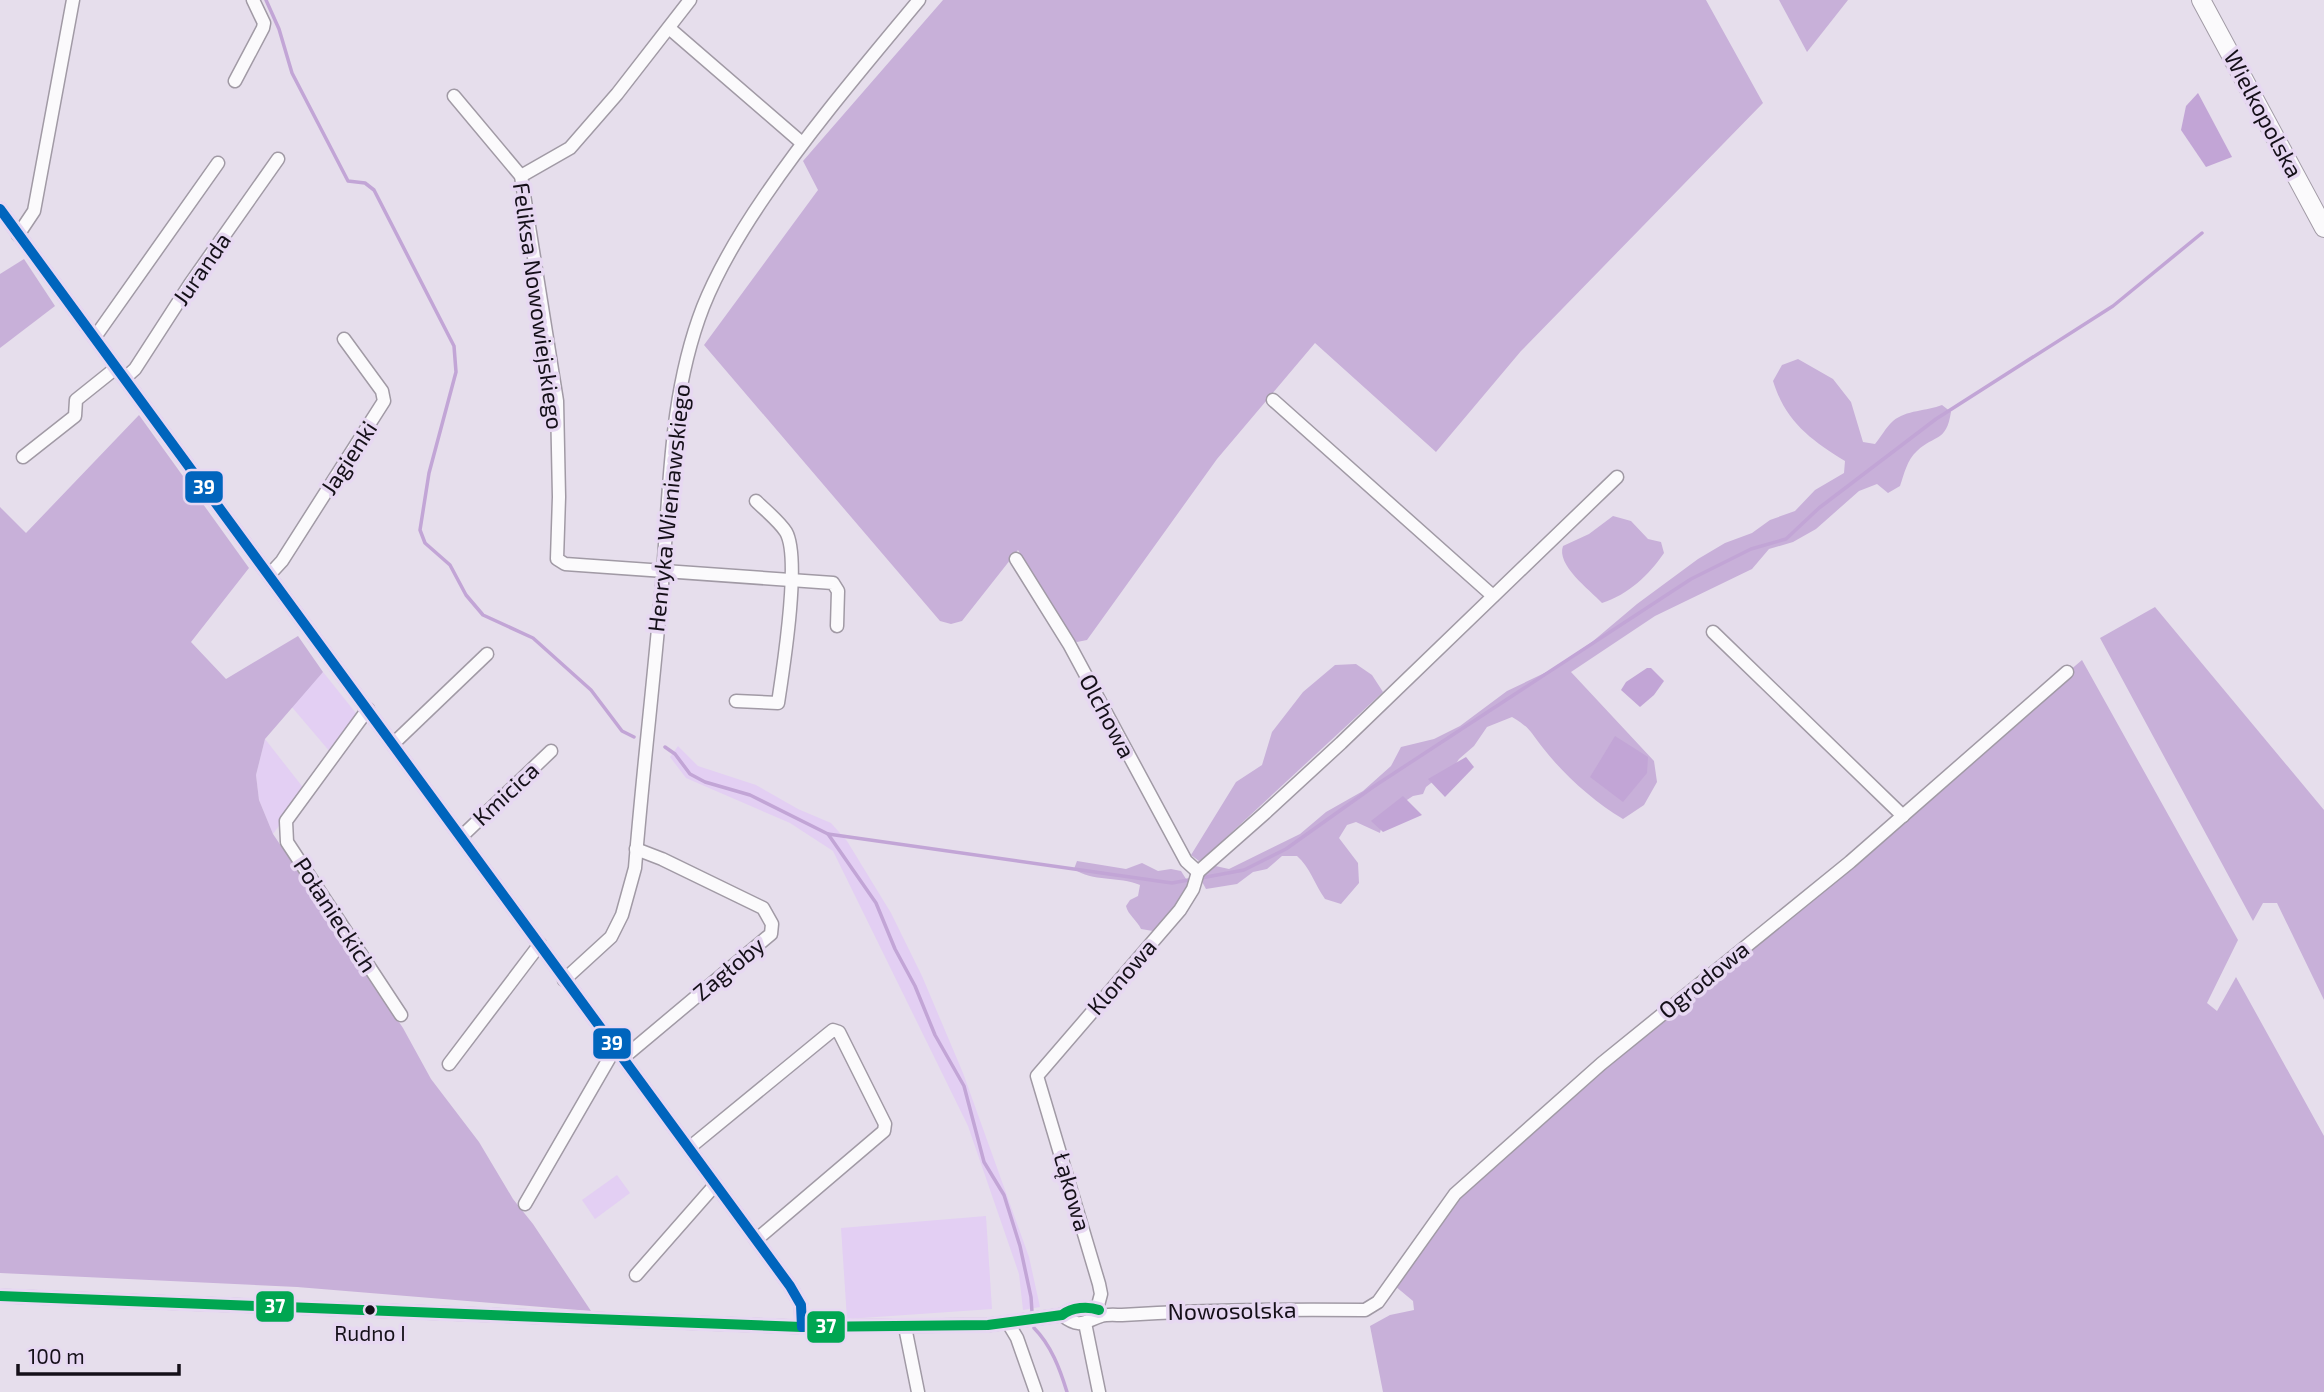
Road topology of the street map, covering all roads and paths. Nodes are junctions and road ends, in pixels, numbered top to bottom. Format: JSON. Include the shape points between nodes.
{"nodes":[{"id":1,"x":73,"y":0,"type":"edge"},
{"id":2,"x":253,"y":0,"type":"edge"},
{"id":3,"x":690,"y":0,"type":"edge"},
{"id":4,"x":919,"y":0,"type":"edge"},
{"id":5,"x":2201,"y":0,"type":"edge"},
{"id":6,"x":669,"y":28,"type":"junction"},
{"id":7,"x":235,"y":81,"type":"dead end"},
{"id":8,"x":454,"y":96,"type":"dead end"},
{"id":9,"x":802,"y":143,"type":"junction"},
{"id":10,"x":278,"y":159,"type":"dead end"},
{"id":11,"x":218,"y":163,"type":"dead end"},
{"id":12,"x":521,"y":176,"type":"junction"},
{"id":13,"x":0,"y":209,"type":"edge"},
{"id":14,"x":2324,"y":228,"type":"edge"},
{"id":15,"x":18,"y":235,"type":"junction"},
{"id":16,"x":95,"y":337,"type":"junction"},
{"id":17,"x":344,"y":339,"type":"dead end"},
{"id":18,"x":121,"y":373,"type":"junction"},
{"id":19,"x":1273,"y":400,"type":"dead end"},
{"id":20,"x":23,"y":457,"type":"dead end"},
{"id":21,"x":1616,"y":477,"type":"dead end"},
{"id":22,"x":756,"y":501,"type":"dead end"},
{"id":23,"x":1016,"y":559,"type":"dead end"},
{"id":24,"x":663,"y":572,"type":"junction"},
{"id":25,"x":270,"y":574,"type":"junction"},
{"id":26,"x":791,"y":580,"type":"junction"},
{"id":27,"x":1493,"y":596,"type":"junction"},
{"id":28,"x":837,"y":626,"type":"dead end"},
{"id":29,"x":1713,"y":632,"type":"dead end"},
{"id":30,"x":486,"y":654,"type":"dead end"},
{"id":31,"x":2067,"y":672,"type":"dead end"},
{"id":32,"x":736,"y":701,"type":"dead end"},
{"id":33,"x":368,"y":709,"type":"junction"},
{"id":34,"x":394,"y":743,"type":"junction"},
{"id":35,"x":551,"y":751,"type":"dead end"},
{"id":36,"x":1903,"y":816,"type":"junction"},
{"id":37,"x":461,"y":837,"type":"junction"},
{"id":38,"x":636,"y":849,"type":"junction"},
{"id":39,"x":1198,"y":872,"type":"junction"},
{"id":40,"x":540,"y":944,"type":"junction"},
{"id":41,"x":564,"y":980,"type":"junction"},
{"id":42,"x":401,"y":1016,"type":"dead end"},
{"id":43,"x":620,"y":1054,"type":"junction"},
{"id":44,"x":449,"y":1064,"type":"dead end"},
{"id":45,"x":1037,"y":1076,"type":"joint"},
{"id":46,"x":689,"y":1148,"type":"junction"},
{"id":47,"x":715,"y":1185,"type":"junction"},
{"id":48,"x":525,"y":1204,"type":"dead end"},
{"id":49,"x":756,"y":1240,"type":"junction"},
{"id":50,"x":636,"y":1275,"type":"dead end"},
{"id":51,"x":0,"y":1296,"type":"edge"},
{"id":52,"x":1365,"y":1310,"type":"joint"},
{"id":53,"x":1098,"y":1312,"type":"junction"},
{"id":54,"x":1062,"y":1315,"type":"junction"},
{"id":55,"x":1008,"y":1322,"type":"junction"},
{"id":56,"x":1085,"y":1324,"type":"junction"},
{"id":57,"x":905,"y":1326,"type":"junction"},
{"id":58,"x":802,"y":1327,"type":"junction"},
{"id":59,"x":918,"y":1392,"type":"edge"},
{"id":60,"x":1036,"y":1392,"type":"edge"},
{"id":61,"x":1099,"y":1392,"type":"edge"}],
"edges":[{"from":1,"to":15,"type":"street","via":[[34,211]]},
{"from":2,"to":7,"type":"street","via":[[263,28]]},
{"from":3,"to":6,"type":"street"},
{"from":4,"to":9,"type":"street","name":"Henryka Wieniawskiego"},
{"from":5,"to":14,"type":"main road","name":"Wielkopolska"},
{"from":6,"to":9,"type":"street"},
{"from":6,"to":12,"type":"street","via":[[570,148]]},
{"from":8,"to":12,"type":"street","name":"Feliksa Nowowiejskiego"},
{"from":9,"to":24,"type":"street","name":"Henryka Wieniawskiego","via":[[730,250],[689,345],[671,450]]},
{"from":10,"to":18,"type":"street","name":"Juranda","via":[[135,369]]},
{"from":11,"to":16,"type":"street"},
{"from":12,"to":24,"type":"street","name":"Feliksa Nowowiejskiego","via":[[557,401],[557,559],[565,564]]},
{"from":13,"to":15,"type":"street"},
{"from":15,"to":16,"type":"street"},
{"from":16,"to":18,"type":"street"},
{"from":17,"to":25,"type":"street","name":"Jagienki","via":[[382,391],[384,401]]},
{"from":18,"to":20,"type":"street","name":"Juranda","via":[[76,400],[75,416]]},
{"from":18,"to":25,"type":"street"},
{"from":19,"to":27,"type":"street"},
{"from":21,"to":27,"type":"street"},
{"from":22,"to":26,"type":"street","via":[[786,532]]},
{"from":23,"to":39,"type":"street","name":"Olchowa","via":[[1069,644],[1186,861]]},
{"from":24,"to":26,"type":"street"},
{"from":24,"to":38,"type":"street","name":"Henryka Wieniawskiego"},
{"from":25,"to":33,"type":"street"},
{"from":26,"to":28,"type":"street","via":[[833,583],[838,592]]},
{"from":26,"to":32,"type":"street","via":[[778,703]]},
{"from":27,"to":39,"type":"street"},
{"from":29,"to":36,"type":"street"},
{"from":30,"to":34,"type":"street"},
{"from":31,"to":36,"type":"street","name":"Ogrodowa"},
{"from":33,"to":34,"type":"street"},
{"from":33,"to":42,"type":"street","name":"Połanieckich","via":[[286,821],[287,842]]},
{"from":34,"to":37,"type":"street"},
{"from":35,"to":37,"type":"street","name":"Kmicica"},
{"from":36,"to":52,"type":"street","name":"Ogrodowa","via":[[1601,1064],[1455,1194],[1378,1301]]},
{"from":37,"to":40,"type":"street"},
{"from":38,"to":41,"type":"street","name":"Henryka Wieniawskiego","via":[[622,915],[611,937]]},
{"from":38,"to":43,"type":"street","name":"Zagłoby","via":[[763,908],[772,924],[771,934]]},
{"from":39,"to":45,"type":"street","name":"Klonowa","via":[[1180,910]]},
{"from":40,"to":41,"type":"street"},
{"from":40,"to":44,"type":"street"},
{"from":41,"to":43,"type":"street"},
{"from":43,"to":46,"type":"street"},
{"from":43,"to":48,"type":"street","name":"Zagłoby","via":[[610,1057]]},
{"from":45,"to":53,"type":"street","name":"Łąkowa","via":[[1098,1280]]},
{"from":46,"to":47,"type":"street"},
{"from":46,"to":49,"type":"street","via":[[833,1030],[839,1032],[885,1124],[884,1132]]},
{"from":47,"to":49,"type":"street"},
{"from":47,"to":50,"type":"street"},
{"from":49,"to":58,"type":"street","via":[[797,1296]]},
{"from":51,"to":58,"type":"street","name":"Nowosolska"},
{"from":52,"to":53,"type":"street","name":"Nowosolska"},
{"from":53,"to":54,"type":"street","name":"Nowosolska","via":[[1073,1309]]},
{"from":53,"to":56,"type":"street","name":"Nowosolska"},
{"from":54,"to":55,"type":"street","name":"Nowosolska"},
{"from":54,"to":56,"type":"street","name":"Nowosolska"},
{"from":55,"to":57,"type":"street","name":"Nowosolska"},
{"from":55,"to":60,"type":"street"},
{"from":56,"to":61,"type":"street"},
{"from":57,"to":58,"type":"street","name":"Nowosolska"},
{"from":57,"to":59,"type":"street"}]}
